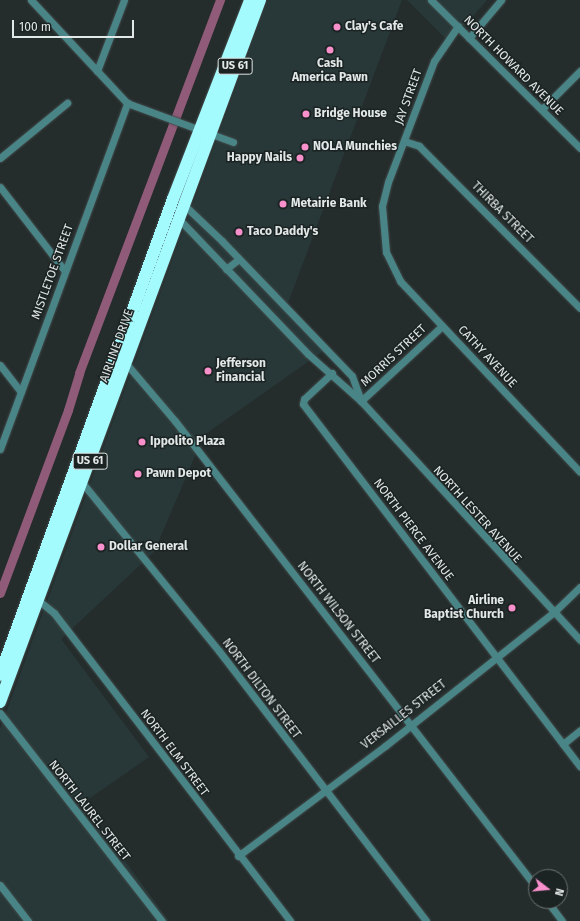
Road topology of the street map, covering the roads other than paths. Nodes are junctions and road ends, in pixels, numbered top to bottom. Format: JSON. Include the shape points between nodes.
{"nodes":[{"id":1,"x":31,"y":0,"type":"edge"},
{"id":2,"x":124,"y":0,"type":"edge"},
{"id":3,"x":250,"y":0,"type":"edge"},
{"id":4,"x":260,"y":0,"type":"edge"},
{"id":5,"x":430,"y":0,"type":"edge"},
{"id":6,"x":501,"y":0,"type":"edge"},
{"id":7,"x":458,"y":26,"type":"junction"},
{"id":8,"x":469,"y":38,"type":"junction"},
{"id":9,"x":580,"y":70,"type":"edge"},
{"id":10,"x":97,"y":72,"type":"junction"},
{"id":11,"x":67,"y":103,"type":"dead end"},
{"id":12,"x":127,"y":103,"type":"junction"},
{"id":13,"x":542,"y":109,"type":"junction"},
{"id":14,"x":205,"y":131,"type":"junction"},
{"id":15,"x":404,"y":141,"type":"junction"},
{"id":16,"x":233,"y":142,"type":"dead end"},
{"id":17,"x":580,"y":148,"type":"edge"},
{"id":18,"x":0,"y":158,"type":"edge"},
{"id":19,"x":0,"y":187,"type":"edge"},
{"id":20,"x":176,"y":208,"type":"junction"},
{"id":21,"x":386,"y":252,"type":"joint"},
{"id":22,"x":239,"y":259,"type":"junction"},
{"id":23,"x":226,"y":269,"type":"junction"},
{"id":24,"x":65,"y":270,"type":"junction"},
{"id":25,"x":265,"y":288,"type":"junction"},
{"id":26,"x":254,"y":298,"type":"junction"},
{"id":27,"x":580,"y":308,"type":"edge"},
{"id":28,"x":442,"y":326,"type":"junction"},
{"id":29,"x":122,"y":359,"type":"junction"},
{"id":30,"x":0,"y":365,"type":"edge"},
{"id":31,"x":332,"y":373,"type":"junction"},
{"id":32,"x":21,"y":392,"type":"junction"},
{"id":33,"x":361,"y":401,"type":"junction"},
{"id":34,"x":0,"y":449,"type":"edge"},
{"id":35,"x":580,"y":472,"type":"edge"},
{"id":36,"x":78,"y":478,"type":"junction"},
{"id":37,"x":580,"y":587,"type":"edge"},
{"id":38,"x":38,"y":600,"type":"junction"},
{"id":39,"x":554,"y":612,"type":"junction"},
{"id":40,"x":580,"y":640,"type":"edge"},
{"id":41,"x":496,"y":658,"type":"junction"},
{"id":42,"x":0,"y":675,"type":"edge"},
{"id":43,"x":0,"y":702,"type":"edge"},
{"id":44,"x":0,"y":713,"type":"edge"},
{"id":45,"x":410,"y":724,"type":"junction"},
{"id":46,"x":580,"y":730,"type":"edge"},
{"id":47,"x":564,"y":744,"type":"junction"},
{"id":48,"x":580,"y":766,"type":"edge"},
{"id":49,"x":325,"y":791,"type":"junction"},
{"id":50,"x":238,"y":856,"type":"junction"},
{"id":51,"x":528,"y":877,"type":"edge"},
{"id":52,"x":0,"y":885,"type":"edge"},
{"id":53,"x":553,"y":909,"type":"edge"},
{"id":54,"x":28,"y":921,"type":"edge"},
{"id":55,"x":162,"y":921,"type":"edge"},
{"id":56,"x":290,"y":921,"type":"edge"},
{"id":57,"x":426,"y":921,"type":"edge"},
{"id":58,"x":562,"y":921,"type":"edge"}],
"edges":[{"from":1,"to":10,"type":"street"},
{"from":2,"to":10,"type":"street"},
{"from":3,"to":14,"type":"highway","name":"AIRLINE DRIVE","number":"US 61"},
{"from":4,"to":14,"type":"highway","name":"AIRLINE DRIVE","number":"US 61"},
{"from":5,"to":7,"type":"street","name":"NORTH HOWARD AVENUE"},
{"from":6,"to":8,"type":"street"},
{"from":7,"to":8,"type":"street","name":"NORTH HOWARD AVENUE"},
{"from":7,"to":15,"type":"street","name":"JAY STREET","via":[[434,61]]},
{"from":8,"to":13,"type":"street","name":"NORTH HOWARD AVENUE"},
{"from":9,"to":13,"type":"street"},
{"from":10,"to":12,"type":"street"},
{"from":11,"to":18,"type":"street"},
{"from":12,"to":14,"type":"street"},
{"from":12,"to":24,"type":"street","name":"MISTLETOE STREET"},
{"from":13,"to":17,"type":"street","name":"NORTH HOWARD AVENUE"},
{"from":14,"to":16,"type":"street"},
{"from":14,"to":20,"type":"highway","name":"AIRLINE DRIVE","number":"US 61"},
{"from":15,"to":21,"type":"street","name":"JAY STREET","via":[[388,182],[382,206]]},
{"from":15,"to":27,"type":"street","name":"THIRBA STREET","via":[[420,146]]},
{"from":19,"to":24,"type":"street"},
{"from":20,"to":22,"type":"street","name":"NORTH LESTER AVENUE"},
{"from":20,"to":23,"type":"street","name":"NORTH LESTER AVENUE"},
{"from":20,"to":29,"type":"highway","name":"AIRLINE DRIVE","number":"US 61"},
{"from":21,"to":28,"type":"street","name":"CATHY AVENUE","via":[[400,281]]},
{"from":22,"to":23,"type":"street"},
{"from":22,"to":25,"type":"street","name":"NORTH LESTER AVENUE"},
{"from":23,"to":26,"type":"street","name":"NORTH LESTER AVENUE"},
{"from":24,"to":32,"type":"street","name":"MISTLETOE STREET"},
{"from":25,"to":26,"type":"street"},
{"from":25,"to":33,"type":"street","name":"NORTH LESTER AVENUE","via":[[352,376]]},
{"from":26,"to":31,"type":"street","name":"NORTH LESTER AVENUE","via":[[308,354]]},
{"from":28,"to":33,"type":"street","name":"MORRIS STREET"},
{"from":28,"to":35,"type":"street","name":"CATHY AVENUE"},
{"from":29,"to":36,"type":"highway","name":"AIRLINE DRIVE","number":"US 61"},
{"from":29,"to":45,"type":"street","name":"NORTH WILSON STREET","via":[[176,421]]},
{"from":30,"to":32,"type":"street"},
{"from":31,"to":33,"type":"street","name":"NORTH LESTER AVENUE"},
{"from":31,"to":41,"type":"street","name":"NORTH PIERCE AVENUE","via":[[303,402]]},
{"from":32,"to":34,"type":"street","name":"MISTLETOE STREET"},
{"from":33,"to":39,"type":"street","name":"NORTH LESTER AVENUE"},
{"from":36,"to":38,"type":"highway","name":"AIRLINE DRIVE","number":"US 61"},
{"from":36,"to":42,"type":"highway","name":"AIRLINE DRIVE","number":"US 61"},
{"from":36,"to":49,"type":"street","name":"NORTH DILTON STREET","via":[[219,651]]},
{"from":37,"to":39,"type":"street","name":"VERSAILLES STREET"},
{"from":38,"to":43,"type":"highway","name":"AIRLINE DRIVE","number":"US 61"},
{"from":38,"to":50,"type":"street","name":"NORTH ELM STREET","via":[[54,613]]},
{"from":39,"to":40,"type":"street","name":"NORTH LESTER AVENUE"},
{"from":39,"to":41,"type":"street","name":"VERSAILLES STREET"},
{"from":41,"to":45,"type":"street","name":"VERSAILLES STREET"},
{"from":41,"to":47,"type":"street","name":"NORTH PIERCE AVENUE"},
{"from":44,"to":55,"type":"street","name":"NORTH LAUREL STREET"},
{"from":45,"to":49,"type":"street","name":"VERSAILLES STREET"},
{"from":45,"to":51,"type":"street","name":"NORTH WILSON STREET"},
{"from":46,"to":47,"type":"street"},
{"from":47,"to":48,"type":"street","name":"NORTH PIERCE AVENUE"},
{"from":49,"to":50,"type":"street","name":"VERSAILLES STREET"},
{"from":49,"to":57,"type":"street","name":"NORTH DILTON STREET"},
{"from":50,"to":56,"type":"street","name":"NORTH ELM STREET"},
{"from":52,"to":54,"type":"street"},
{"from":53,"to":58,"type":"street"}]}
